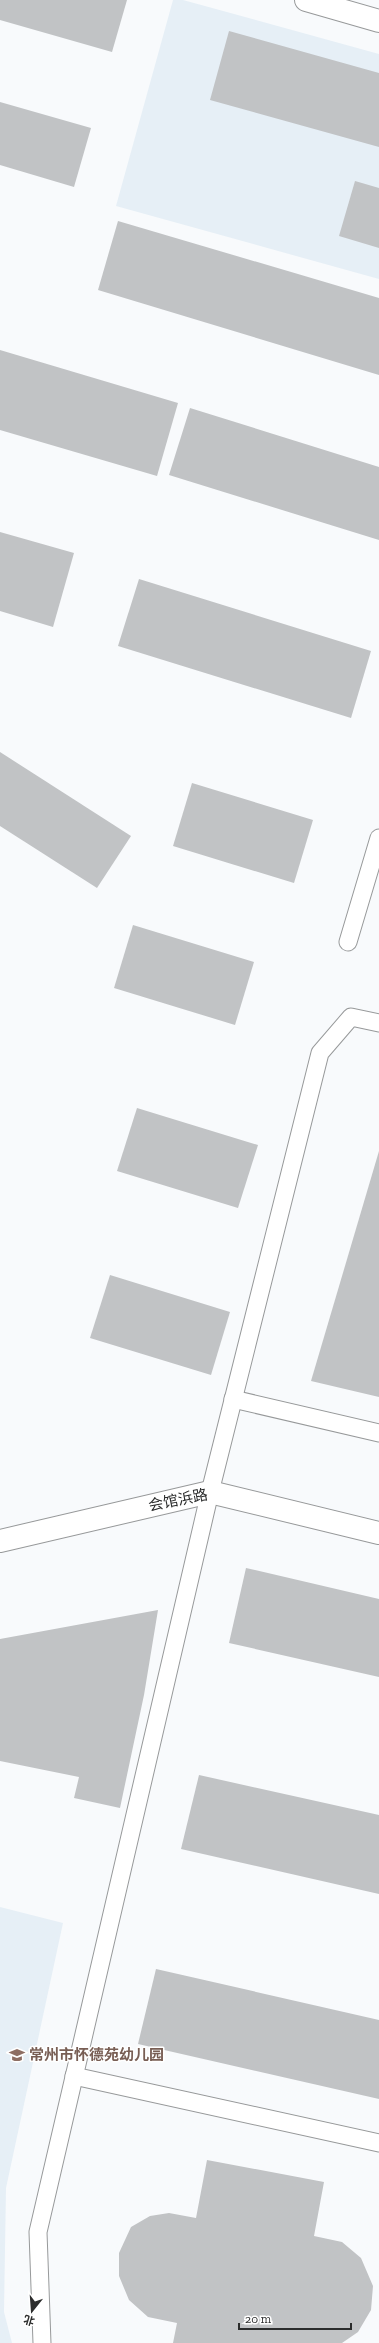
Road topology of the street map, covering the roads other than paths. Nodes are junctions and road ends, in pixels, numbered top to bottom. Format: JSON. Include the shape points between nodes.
{"nodes":[{"id":1,"x":306,"y":0,"type":"edge"},
{"id":2,"x":379,"y":21,"type":"edge"},
{"id":3,"x":379,"y":838,"type":"edge"},
{"id":4,"x":348,"y":942,"type":"dead end"},
{"id":5,"x":379,"y":1023,"type":"edge"},
{"id":6,"x":233,"y":1399,"type":"junction"},
{"id":7,"x":379,"y":1433,"type":"edge"},
{"id":8,"x":210,"y":1492,"type":"junction"},
{"id":9,"x":379,"y":1534,"type":"edge"},
{"id":10,"x":0,"y":1541,"type":"edge"},
{"id":11,"x":74,"y":2076,"type":"junction"},
{"id":12,"x":379,"y":2142,"type":"edge"},
{"id":13,"x":42,"y":2343,"type":"edge"}],
"edges":[{"from":1,"to":2,"type":"street"},
{"from":3,"to":4,"type":"lane"},
{"from":5,"to":6,"type":"lane","via":[[351,1017],[320,1053]]},
{"from":6,"to":7,"type":"lane"},
{"from":6,"to":8,"type":"lane"},
{"from":8,"to":9,"type":"street","name":"会馆浜路"},
{"from":8,"to":10,"type":"street","name":"会馆浜路"},
{"from":8,"to":11,"type":"lane"},
{"from":11,"to":12,"type":"lane"},
{"from":11,"to":13,"type":"lane","via":[[38,2232]]}]}
